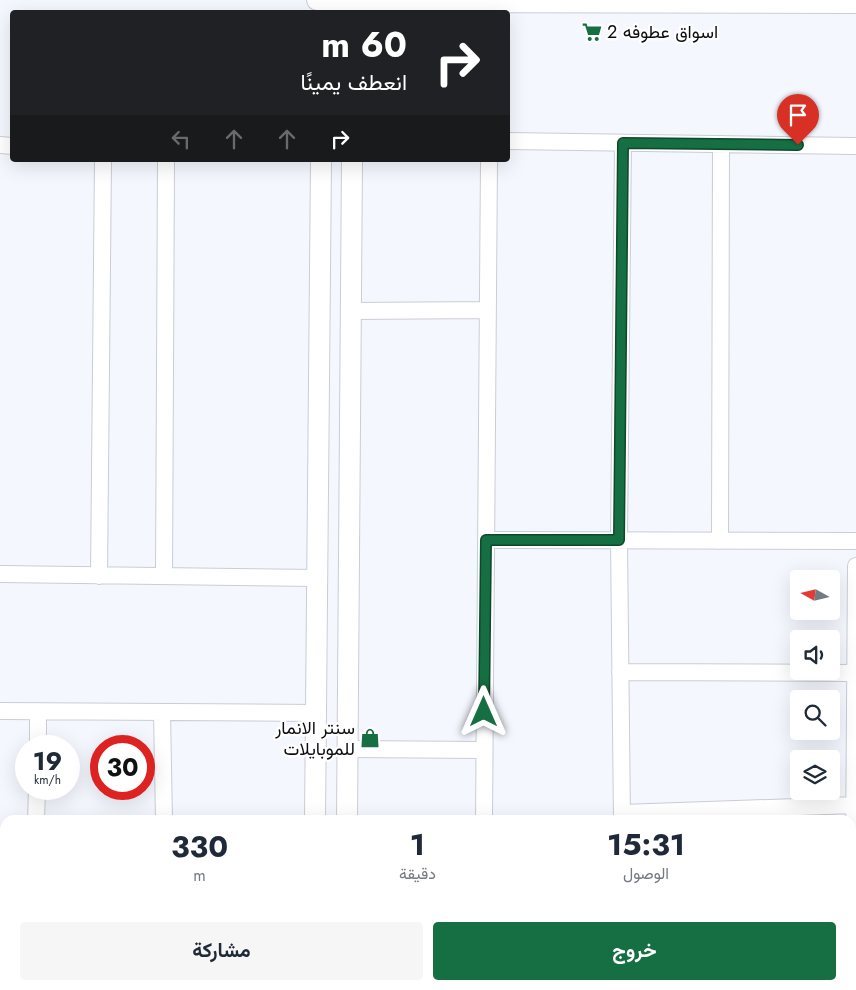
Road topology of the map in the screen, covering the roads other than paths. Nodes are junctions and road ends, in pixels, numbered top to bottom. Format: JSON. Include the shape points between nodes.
{"nodes":[{"id":1,"x":317,"y":0,"type":"edge"},
{"id":2,"x":782,"y":2,"type":"edge"},
{"id":3,"x":856,"y":3,"type":"edge"},
{"id":4,"x":358,"y":7,"type":"edge"},
{"id":5,"x":490,"y":7,"type":"edge"},
{"id":6,"x":510,"y":141,"type":"edge"},
{"id":7,"x":623,"y":143,"type":"junction"},
{"id":8,"x":722,"y":144,"type":"junction"},
{"id":9,"x":856,"y":146,"type":"edge"},
{"id":10,"x":103,"y":162,"type":"edge"},
{"id":11,"x":166,"y":162,"type":"edge"},
{"id":12,"x":321,"y":162,"type":"edge"},
{"id":13,"x":352,"y":162,"type":"edge"},
{"id":14,"x":489,"y":162,"type":"edge"},
{"id":15,"x":488,"y":310,"type":"junction"},
{"id":16,"x":351,"y":311,"type":"junction"},
{"id":17,"x":350,"y":400,"type":"junction"},
{"id":18,"x":318,"y":401,"type":"junction"},
{"id":19,"x":486,"y":540,"type":"junction"},
{"id":20,"x":619,"y":540,"type":"junction"},
{"id":21,"x":720,"y":541,"type":"junction"},
{"id":22,"x":856,"y":542,"type":"edge"},
{"id":23,"x":856,"y":566,"type":"edge"},
{"id":24,"x":0,"y":574,"type":"edge"},
{"id":25,"x":99,"y":576,"type":"junction"},
{"id":26,"x":164,"y":576,"type":"junction"},
{"id":27,"x":317,"y":578,"type":"junction"},
{"id":28,"x":620,"y":672,"type":"junction"},
{"id":29,"x":855,"y":673,"type":"edge"},
{"id":30,"x":0,"y":711,"type":"edge"},
{"id":31,"x":38,"y":712,"type":"junction"},
{"id":32,"x":162,"y":712,"type":"junction"},
{"id":33,"x":316,"y":712,"type":"junction"},
{"id":34,"x":38,"y":735,"type":"edge"},
{"id":35,"x":348,"y":749,"type":"junction"},
{"id":36,"x":484,"y":750,"type":"junction"},
{"id":37,"x":37,"y":800,"type":"edge"},
{"id":38,"x":854,"y":804,"type":"junction"},
{"id":39,"x":36,"y":815,"type":"edge"},
{"id":40,"x":164,"y":815,"type":"edge"},
{"id":41,"x":315,"y":815,"type":"edge"},
{"id":42,"x":347,"y":815,"type":"edge"},
{"id":43,"x":484,"y":815,"type":"edge"},
{"id":44,"x":622,"y":815,"type":"edge"},
{"id":45,"x":641,"y":815,"type":"edge"},
{"id":46,"x":854,"y":815,"type":"edge"}],
"edges":[{"from":1,"to":4,"type":"street"},
{"from":2,"to":3,"type":"street"},
{"from":2,"to":5,"type":"street"},
{"from":4,"to":5,"type":"street"},
{"from":6,"to":7,"type":"street"},
{"from":7,"to":8,"type":"street"},
{"from":7,"to":20,"type":"street"},
{"from":8,"to":9,"type":"street"},
{"from":8,"to":21,"type":"street"},
{"from":10,"to":25,"type":"street"},
{"from":11,"to":26,"type":"street"},
{"from":12,"to":18,"type":"street"},
{"from":13,"to":16,"type":"street"},
{"from":14,"to":15,"type":"street"},
{"from":15,"to":16,"type":"street"},
{"from":15,"to":19,"type":"street"},
{"from":16,"to":17,"type":"street"},
{"from":17,"to":18,"type":"street"},
{"from":17,"to":35,"type":"street"},
{"from":18,"to":27,"type":"street"},
{"from":19,"to":20,"type":"street"},
{"from":19,"to":36,"type":"street"},
{"from":20,"to":21,"type":"street"},
{"from":20,"to":28,"type":"street"},
{"from":21,"to":22,"type":"street"},
{"from":23,"to":29,"type":"street"},
{"from":24,"to":25,"type":"street"},
{"from":25,"to":26,"type":"street"},
{"from":26,"to":27,"type":"street"},
{"from":27,"to":33,"type":"street"},
{"from":28,"to":29,"type":"street"},
{"from":28,"to":44,"type":"street"},
{"from":29,"to":38,"type":"street"},
{"from":30,"to":31,"type":"street"},
{"from":31,"to":32,"type":"street"},
{"from":31,"to":34,"type":"street"},
{"from":32,"to":33,"type":"street"},
{"from":32,"to":40,"type":"street"},
{"from":33,"to":41,"type":"street"},
{"from":35,"to":36,"type":"street"},
{"from":35,"to":42,"type":"street"},
{"from":36,"to":43,"type":"street"},
{"from":37,"to":39,"type":"street"},
{"from":38,"to":45,"type":"street"},
{"from":38,"to":46,"type":"street"}]}
